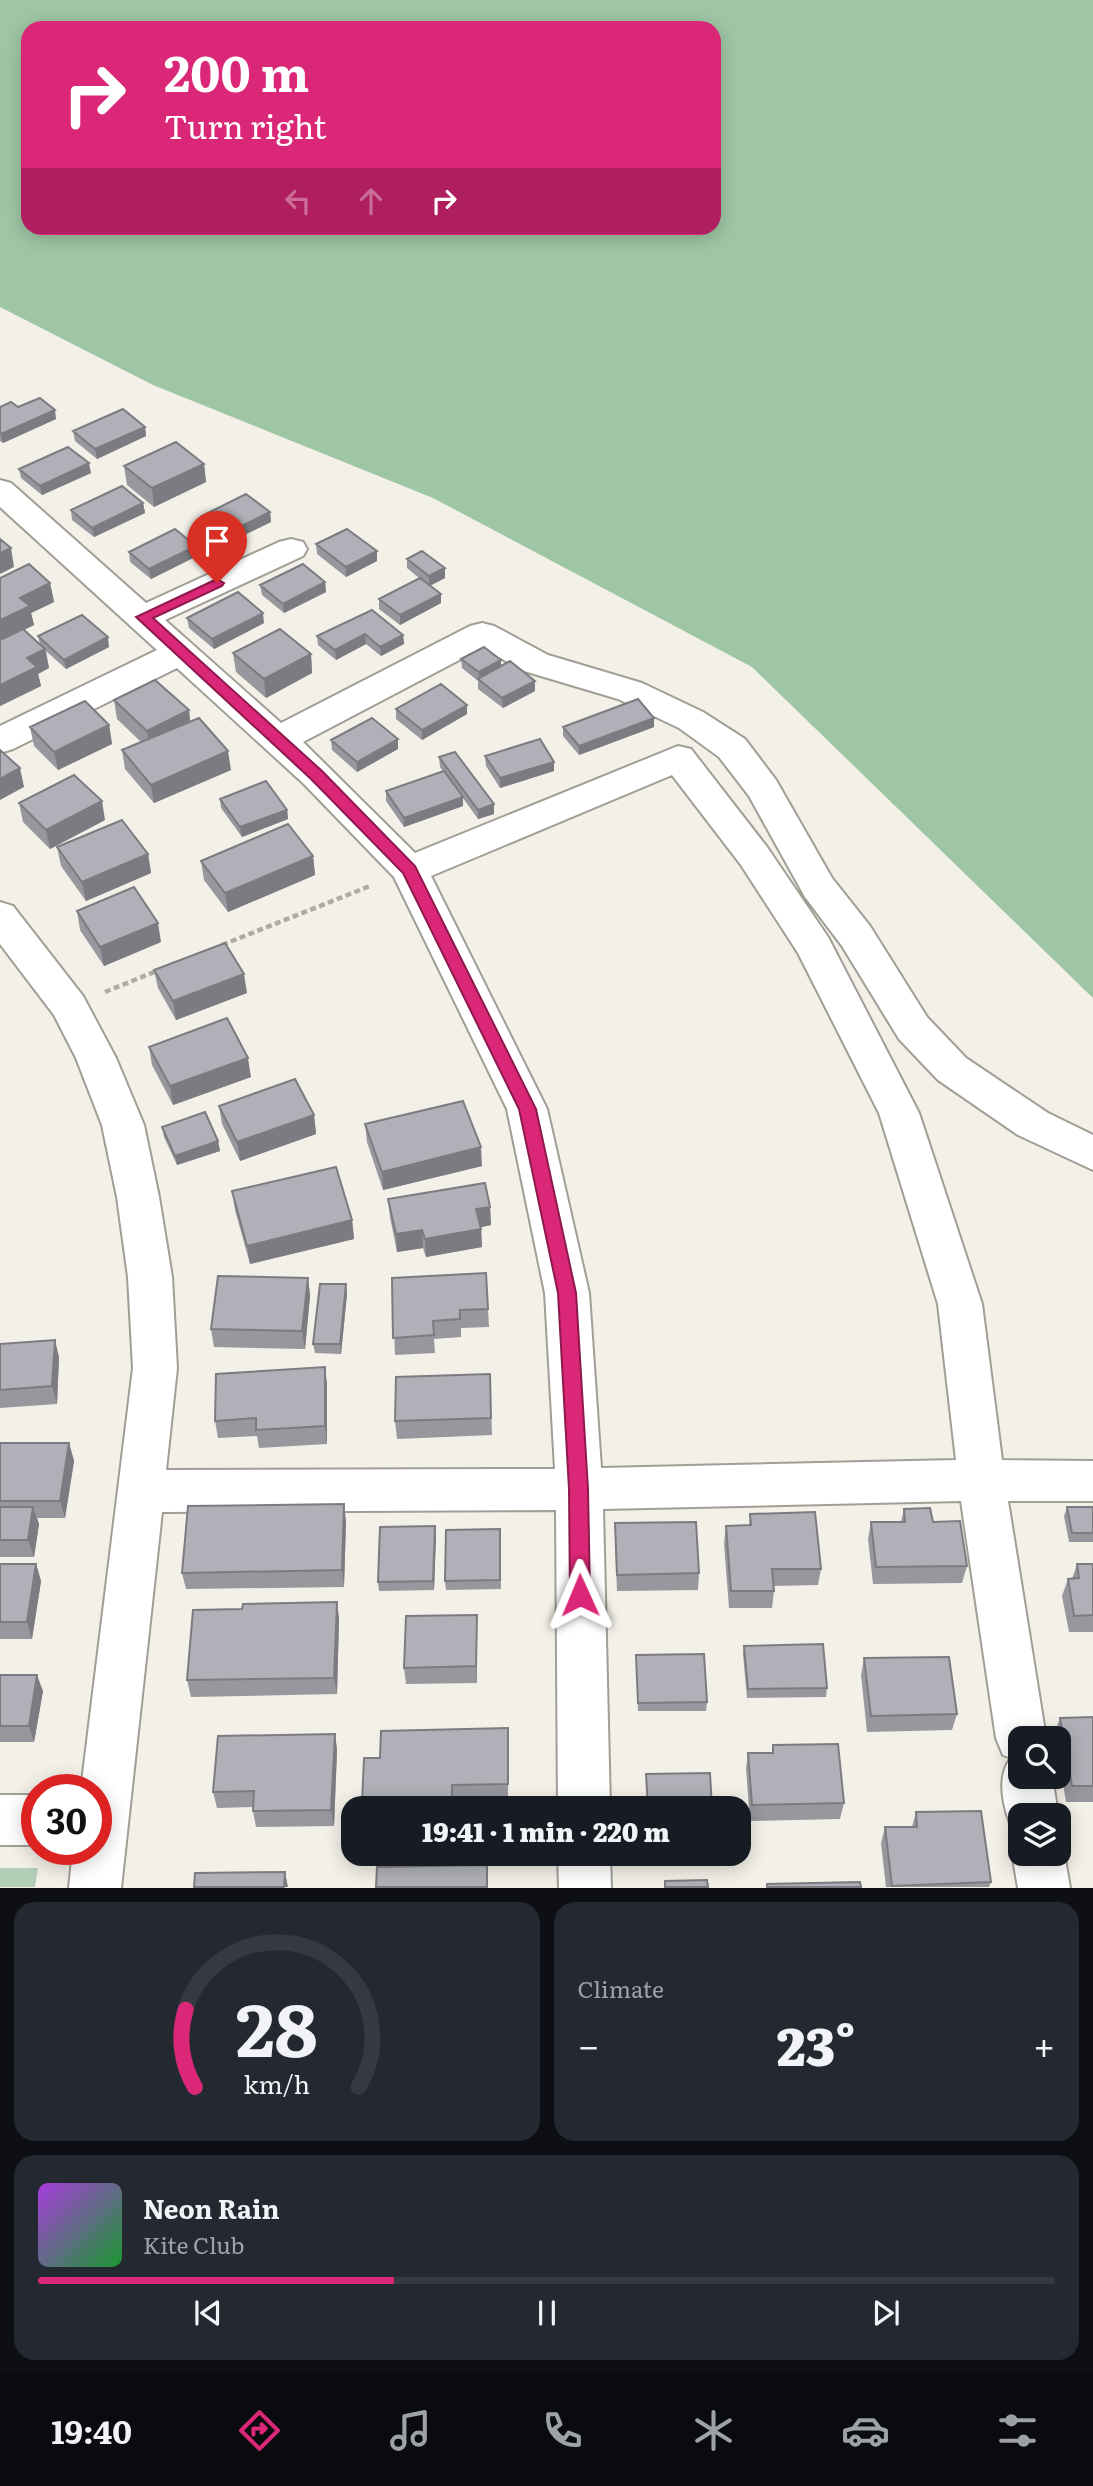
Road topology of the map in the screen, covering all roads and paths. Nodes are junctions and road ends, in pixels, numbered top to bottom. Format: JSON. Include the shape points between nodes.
{"nodes":[{"id":1,"x":0,"y":490,"type":"edge"},
{"id":2,"x":291,"y":549,"type":"dead end"},
{"id":3,"x":143,"y":617,"type":"junction"},
{"id":4,"x":182,"y":651,"type":"junction"},
{"id":5,"x":278,"y":740,"type":"junction"},
{"id":6,"x":0,"y":741,"type":"edge"},
{"id":7,"x":409,"y":870,"type":"junction"},
{"id":8,"x":0,"y":916,"type":"edge"},
{"id":9,"x":220,"y":946,"type":"edge"},
{"id":10,"x":170,"y":966,"type":"edge"},
{"id":11,"x":69,"y":1006,"type":"junction"},
{"id":12,"x":1093,"y":1154,"type":"edge"},
{"id":13,"x":981,"y":1480,"type":"junction"},
{"id":14,"x":1093,"y":1481,"type":"edge"},
{"id":15,"x":579,"y":1489,"type":"junction"},
{"id":16,"x":141,"y":1491,"type":"junction"},
{"id":17,"x":1019,"y":1726,"type":"edge"},
{"id":18,"x":105,"y":1774,"type":"edge"},
{"id":19,"x":584,"y":1796,"type":"edge"},
{"id":20,"x":0,"y":1820,"type":"edge"},
{"id":21,"x":21,"y":1820,"type":"edge"},
{"id":22,"x":96,"y":1865,"type":"edge"},
{"id":23,"x":584,"y":1866,"type":"edge"},
{"id":24,"x":1040,"y":1866,"type":"edge"},
{"id":25,"x":95,"y":1888,"type":"edge"},
{"id":26,"x":585,"y":1888,"type":"edge"},
{"id":27,"x":1044,"y":1888,"type":"edge"}],
"edges":[{"from":1,"to":3,"type":"street"},
{"from":2,"to":3,"type":"street"},
{"from":3,"to":4,"type":"street"},
{"from":4,"to":5,"type":"street"},
{"from":4,"to":6,"type":"street"},
{"from":5,"to":7,"type":"street"},
{"from":5,"to":12,"type":"street","via":[[482,634],[536,663],[630,691],[691,720],[732,748],[763,789],[818,887],[856,936],[912,1028],[953,1069],[1033,1124]]},
{"from":7,"to":9,"type":"path"},
{"from":7,"to":13,"type":"street","via":[[678,758],[754,856],[814,947],[899,1113],[960,1304]]},
{"from":7,"to":15,"type":"street","via":[[527,1109],[567,1293]]},
{"from":8,"to":11,"type":"street"},
{"from":10,"to":11,"type":"path"},
{"from":11,"to":16,"type":"street","via":[[123,1125],[150,1277],[155,1368]]},
{"from":13,"to":14,"type":"street"},
{"from":13,"to":15,"type":"street"},
{"from":13,"to":17,"type":"street"},
{"from":15,"to":16,"type":"street"},
{"from":15,"to":19,"type":"street"},
{"from":16,"to":18,"type":"street"},
{"from":20,"to":21,"type":"street"},
{"from":22,"to":25,"type":"street"},
{"from":23,"to":26,"type":"street"},
{"from":24,"to":27,"type":"street"}]}
